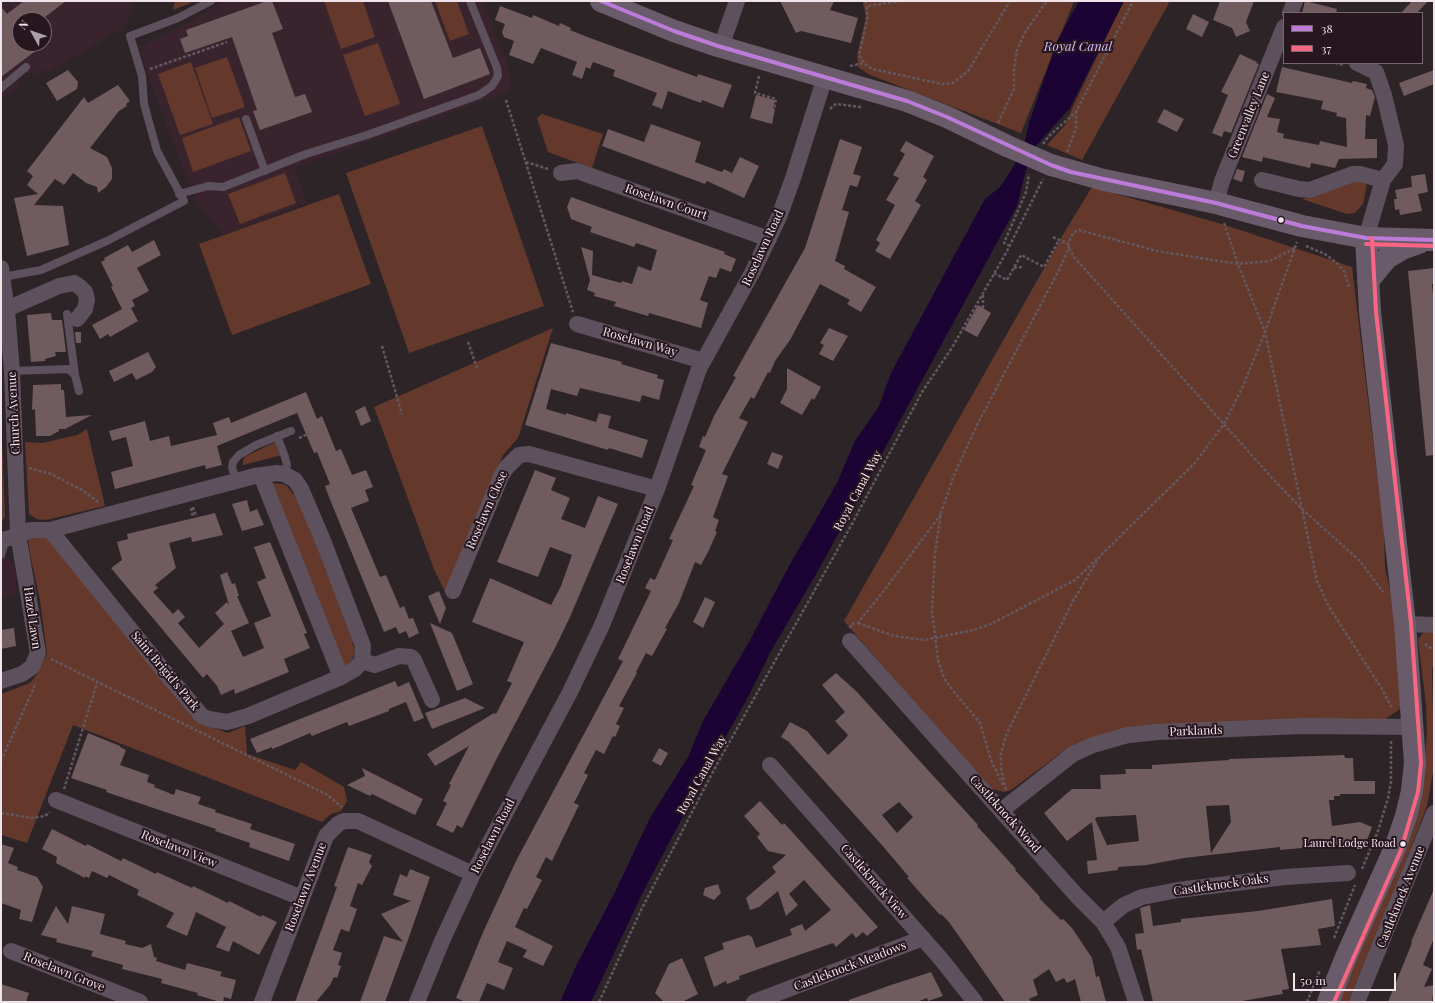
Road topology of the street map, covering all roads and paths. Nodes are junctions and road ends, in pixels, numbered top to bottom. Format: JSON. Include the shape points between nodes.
{"nodes":[{"id":1,"x":210,"y":1,"type":"edge"},
{"id":2,"x":470,"y":1,"type":"edge"},
{"id":3,"x":601,"y":1,"type":"edge"},
{"id":4,"x":737,"y":1,"type":"edge"},
{"id":5,"x":865,"y":1,"type":"edge"},
{"id":6,"x":901,"y":1,"type":"edge"},
{"id":7,"x":1010,"y":1,"type":"edge"},
{"id":8,"x":1047,"y":1,"type":"edge"},
{"id":9,"x":1133,"y":1,"type":"edge"},
{"id":10,"x":1295,"y":1,"type":"edge"},
{"id":11,"x":867,"y":6,"type":"junction"},
{"id":12,"x":1290,"y":12,"type":"edge"},
{"id":13,"x":1283,"y":30,"type":"edge"},
{"id":14,"x":227,"y":42,"type":"dead end"},
{"id":15,"x":721,"y":46,"type":"junction"},
{"id":16,"x":764,"y":58,"type":"junction"},
{"id":17,"x":864,"y":63,"type":"junction"},
{"id":18,"x":1352,"y":64,"type":"edge"},
{"id":19,"x":26,"y":67,"type":"dead end"},
{"id":20,"x":845,"y":67,"type":"dead end"},
{"id":21,"x":141,"y":72,"type":"junction"},
{"id":22,"x":825,"y":77,"type":"junction"},
{"id":23,"x":1,"y":88,"type":"edge"},
{"id":24,"x":506,"y":100,"type":"dead end"},
{"id":25,"x":865,"y":108,"type":"dead end"},
{"id":26,"x":774,"y":109,"type":"dead end"},
{"id":27,"x":1076,"y":112,"type":"junction"},
{"id":28,"x":828,"y":113,"type":"dead end"},
{"id":29,"x":246,"y":119,"type":"dead end"},
{"id":30,"x":999,"y":142,"type":"junction"},
{"id":31,"x":1042,"y":145,"type":"dead end"},
{"id":32,"x":1066,"y":154,"type":"dead end"},
{"id":33,"x":526,"y":162,"type":"junction"},
{"id":34,"x":1030,"y":171,"type":"dead end"},
{"id":35,"x":265,"y":172,"type":"junction"},
{"id":36,"x":561,"y":173,"type":"joint"},
{"id":37,"x":1045,"y":175,"type":"dead end"},
{"id":38,"x":1262,"y":180,"type":"dead end"},
{"id":39,"x":1383,"y":180,"type":"junction"},
{"id":40,"x":179,"y":194,"type":"junction"},
{"id":41,"x":1216,"y":203,"type":"junction"},
{"id":42,"x":1231,"y":222,"type":"dead end"},
{"id":43,"x":1053,"y":237,"type":"dead end"},
{"id":44,"x":1296,"y":237,"type":"junction"},
{"id":45,"x":770,"y":238,"type":"junction"},
{"id":46,"x":1366,"y":238,"type":"junction"},
{"id":47,"x":1059,"y":240,"type":"junction"},
{"id":48,"x":1431,"y":240,"type":"edge"},
{"id":49,"x":1068,"y":244,"type":"junction"},
{"id":50,"x":1010,"y":246,"type":"junction"},
{"id":51,"x":1069,"y":248,"type":"junction"},
{"id":52,"x":1296,"y":248,"type":"junction"},
{"id":53,"x":1238,"y":264,"type":"junction"},
{"id":54,"x":1022,"y":267,"type":"dead end"},
{"id":55,"x":1014,"y":268,"type":"junction"},
{"id":56,"x":2,"y":273,"type":"edge"},
{"id":57,"x":994,"y":273,"type":"junction"},
{"id":58,"x":1360,"y":288,"type":"junction"},
{"id":59,"x":983,"y":293,"type":"junction"},
{"id":60,"x":983,"y":308,"type":"dead end"},
{"id":61,"x":7,"y":309,"type":"junction"},
{"id":62,"x":72,"y":316,"type":"joint"},
{"id":63,"x":577,"y":324,"type":"joint"},
{"id":64,"x":1265,"y":332,"type":"junction"},
{"id":65,"x":468,"y":342,"type":"dead end"},
{"id":66,"x":382,"y":346,"type":"dead end"},
{"id":67,"x":703,"y":361,"type":"junction"},
{"id":68,"x":477,"y":368,"type":"dead end"},
{"id":69,"x":12,"y":371,"type":"junction"},
{"id":70,"x":75,"y":375,"type":"junction"},
{"id":71,"x":79,"y":392,"type":"dead end"},
{"id":72,"x":402,"y":414,"type":"dead end"},
{"id":73,"x":1224,"y":424,"type":"junction"},
{"id":74,"x":291,"y":431,"type":"dead end"},
{"id":75,"x":310,"y":434,"type":"dead end"},
{"id":76,"x":277,"y":436,"type":"junction"},
{"id":77,"x":294,"y":440,"type":"dead end"},
{"id":78,"x":16,"y":466,"type":"junction"},
{"id":79,"x":284,"y":474,"type":"junction"},
{"id":80,"x":261,"y":475,"type":"junction"},
{"id":81,"x":236,"y":481,"type":"junction"},
{"id":82,"x":657,"y":489,"type":"junction"},
{"id":83,"x":1302,"y":509,"type":"junction"},
{"id":84,"x":941,"y":513,"type":"junction"},
{"id":85,"x":111,"y":514,"type":"junction"},
{"id":86,"x":50,"y":530,"type":"junction"},
{"id":87,"x":8,"y":538,"type":"edge"},
{"id":88,"x":1,"y":555,"type":"edge"},
{"id":89,"x":1100,"y":556,"type":"junction"},
{"id":90,"x":1382,"y":586,"type":"dead end"},
{"id":91,"x":453,"y":591,"type":"dead end"},
{"id":92,"x":1383,"y":592,"type":"junction"},
{"id":93,"x":1384,"y":600,"type":"dead end"},
{"id":94,"x":858,"y":623,"type":"junction"},
{"id":95,"x":1405,"y":624,"type":"junction"},
{"id":96,"x":1434,"y":625,"type":"edge"},
{"id":97,"x":934,"y":639,"type":"junction"},
{"id":98,"x":850,"y":641,"type":"joint"},
{"id":99,"x":35,"y":660,"type":"junction"},
{"id":100,"x":362,"y":661,"type":"junction"},
{"id":101,"x":341,"y":677,"type":"junction"},
{"id":102,"x":1,"y":681,"type":"edge"},
{"id":103,"x":97,"y":683,"type":"junction"},
{"id":104,"x":432,"y":700,"type":"dead end"},
{"id":105,"x":1392,"y":700,"type":"dead end"},
{"id":106,"x":1392,"y":707,"type":"junction"},
{"id":107,"x":1413,"y":726,"type":"junction"},
{"id":108,"x":1391,"y":727,"type":"junction"},
{"id":109,"x":1,"y":761,"type":"edge"},
{"id":110,"x":770,"y":765,"type":"dead end"},
{"id":111,"x":56,"y":800,"type":"junction"},
{"id":112,"x":1006,"y":800,"type":"junction"},
{"id":113,"x":1,"y":813,"type":"edge"},
{"id":114,"x":1434,"y":813,"type":"edge"},
{"id":115,"x":358,"y":821,"type":"junction"},
{"id":116,"x":473,"y":874,"type":"junction"},
{"id":117,"x":1355,"y":876,"type":"junction"},
{"id":118,"x":302,"y":898,"type":"junction"},
{"id":119,"x":1103,"y":922,"type":"junction"},
{"id":120,"x":923,"y":938,"type":"junction"},
{"id":121,"x":1332,"y":943,"type":"dead end"},
{"id":122,"x":11,"y":951,"type":"dead end"},
{"id":123,"x":1323,"y":963,"type":"dead end"},
{"id":124,"x":140,"y":1002,"type":"edge"},
{"id":125,"x":262,"y":1002,"type":"edge"},
{"id":126,"x":417,"y":1002,"type":"edge"},
{"id":127,"x":599,"y":1002,"type":"edge"},
{"id":128,"x":754,"y":1002,"type":"edge"},
{"id":129,"x":975,"y":1002,"type":"edge"},
{"id":130,"x":1136,"y":1002,"type":"edge"},
{"id":131,"x":1307,"y":1002,"type":"edge"},
{"id":132,"x":1328,"y":1002,"type":"edge"},
{"id":133,"x":1357,"y":1002,"type":"edge"}],
"edges":[{"from":1,"to":21,"type":"lane","via":[[178,18],[130,36]]},
{"from":2,"to":35,"type":"lane","via":[[497,68],[498,76],[492,86],[479,95],[306,154]]},
{"from":3,"to":15,"type":"street","via":[[674,31]]},
{"from":4,"to":15,"type":"street"},
{"from":5,"to":11,"type":"path"},
{"from":6,"to":11,"type":"path"},
{"from":7,"to":17,"type":"path","via":[[968,71],[953,83],[942,84],[872,69]]},
{"from":8,"to":30,"type":"path","via":[[1025,32],[1017,50],[1014,89]]},
{"from":9,"to":27,"type":"path"},
{"from":10,"to":12,"type":"street"},
{"from":11,"to":17,"type":"path","via":[[867,20],[859,55]]},
{"from":13,"to":41,"type":"street","name":"Greenvalley Lane","via":[[1222,181]]},
{"from":14,"to":21,"type":"path"},
{"from":15,"to":16,"type":"street"},
{"from":16,"to":22,"type":"street"},
{"from":16,"to":26,"type":"path","via":[[755,93],[776,99]]},
{"from":17,"to":20,"type":"path"},
{"from":18,"to":39,"type":"street","via":[[1376,72],[1384,95],[1396,145],[1395,164]]},
{"from":19,"to":23,"type":"lane"},
{"from":21,"to":40,"type":"lane","via":[[144,104],[157,151]]},
{"from":22,"to":30,"type":"street","via":[[907,101]]},
{"from":22,"to":45,"type":"street","name":"Roselawn Road","via":[[793,178]]},
{"from":24,"to":33,"type":"path"},
{"from":25,"to":28,"type":"path","via":[[836,104]]},
{"from":27,"to":31,"type":"path"},
{"from":27,"to":32,"type":"path","via":[[1076,128]]},
{"from":29,"to":35,"type":"lane"},
{"from":30,"to":41,"type":"street","bridge":true,"via":[[1100,185]]},
{"from":33,"to":36,"type":"path"},
{"from":33,"to":63,"type":"path"},
{"from":34,"to":50,"type":"path","via":[[1026,192],[1004,242]]},
{"from":35,"to":40,"type":"lane","via":[[222,187],[208,186]]},
{"from":36,"to":45,"type":"street","name":"Roselawn Court","via":[[577,171]]},
{"from":37,"to":50,"type":"path","name":"Royal Canal Way"},
{"from":38,"to":39,"type":"street","via":[[1299,190],[1310,190],[1353,174]]},
{"from":39,"to":46,"type":"street"},
{"from":40,"to":56,"type":"lane","via":[[184,201],[41,270]]},
{"from":41,"to":44,"type":"street"},
{"from":42,"to":53,"type":"path","via":[[1224,220]]},
{"from":43,"to":47,"type":"path"},
{"from":44,"to":46,"type":"street"},
{"from":44,"to":52,"type":"path"},
{"from":44,"to":58,"type":"path","via":[[1338,264]]},
{"from":45,"to":67,"type":"street","name":"Roselawn Road"},
{"from":46,"to":48,"type":"street"},
{"from":46,"to":58,"type":"street"},
{"from":47,"to":49,"type":"path"},
{"from":47,"to":55,"type":"path","via":[[1044,267],[1020,256]]},
{"from":48,"to":58,"type":"street","via":[[1402,249],[1387,258]]},
{"from":49,"to":51,"type":"path"},
{"from":49,"to":53,"type":"path","via":[[1073,234],[1079,230],[1157,251]]},
{"from":50,"to":57,"type":"path","name":"Royal Canal Way"},
{"from":51,"to":73,"type":"path","via":[[1074,257]]},
{"from":51,"to":84,"type":"path","via":[[978,422],[954,475]]},
{"from":52,"to":53,"type":"path","via":[[1270,261]]},
{"from":52,"to":64,"type":"path"},
{"from":53,"to":64,"type":"path"},
{"from":54,"to":55,"type":"path"},
{"from":55,"to":57,"type":"path","via":[[1007,280]]},
{"from":56,"to":61,"type":"street","name":"Church Avenue"},
{"from":57,"to":59,"type":"path","name":"Royal Canal Way"},
{"from":58,"to":95,"type":"street","via":[[1370,312]]},
{"from":59,"to":60,"type":"path"},
{"from":59,"to":127,"type":"path","name":"Royal Canal Way","via":[[953,346],[922,392],[853,522],[716,766],[642,910]]},
{"from":61,"to":62,"type":"street","via":[[59,286],[74,283],[85,292],[87,300],[85,309]]},
{"from":61,"to":69,"type":"street","name":"Church Avenue"},
{"from":62,"to":70,"type":"lane"},
{"from":63,"to":67,"type":"street","name":"Roselawn Way"},
{"from":64,"to":73,"type":"path"},
{"from":64,"to":83,"type":"path","via":[[1283,408]]},
{"from":65,"to":68,"type":"path"},
{"from":66,"to":72,"type":"path"},
{"from":67,"to":82,"type":"street","name":"Roselawn Road"},
{"from":69,"to":70,"type":"lane","via":[[60,368],[68,369]]},
{"from":69,"to":78,"type":"street","name":"Church Avenue"},
{"from":70,"to":71,"type":"lane"},
{"from":73,"to":83,"type":"path"},
{"from":73,"to":89,"type":"path","via":[[1194,464]]},
{"from":74,"to":76,"type":"lane"},
{"from":75,"to":77,"type":"path"},
{"from":76,"to":79,"type":"lane","via":[[287,465]]},
{"from":76,"to":81,"type":"lane","via":[[239,455],[232,467]]},
{"from":78,"to":85,"type":"path","via":[[38,470],[64,480],[92,497]]},
{"from":78,"to":87,"type":"street","name":"Church Avenue"},
{"from":79,"to":80,"type":"street"},
{"from":79,"to":100,"type":"street","via":[[294,480],[301,489],[324,543],[363,646]]},
{"from":80,"to":81,"type":"street"},
{"from":80,"to":101,"type":"street"},
{"from":81,"to":85,"type":"street"},
{"from":82,"to":91,"type":"street","name":"Roselawn Close","via":[[529,454],[518,455],[500,477]]},
{"from":82,"to":116,"type":"street","name":"Roselawn Road","via":[[602,625],[570,692]]},
{"from":83,"to":92,"type":"path","via":[[1360,561]]},
{"from":83,"to":106,"type":"path","via":[[1316,574],[1329,607]]},
{"from":84,"to":94,"type":"path"},
{"from":84,"to":97,"type":"path","via":[[933,580]]},
{"from":85,"to":86,"type":"street"},
{"from":86,"to":87,"type":"street","via":[[31,530]]},
{"from":86,"to":101,"type":"street","name":"Saint Brigid's Park","via":[[202,716],[224,722],[240,719]]},
{"from":87,"to":88,"type":"lane"},
{"from":87,"to":99,"type":"street","name":"Hazel Lawn"},
{"from":89,"to":97,"type":"path","via":[[1075,580],[993,623]]},
{"from":89,"to":112,"type":"path","via":[[1070,608],[1006,735],[1001,753]]},
{"from":90,"to":92,"type":"path"},
{"from":92,"to":93,"type":"path"},
{"from":94,"to":97,"type":"path","via":[[894,636]]},
{"from":94,"to":98,"type":"path","via":[[851,624]]},
{"from":95,"to":96,"type":"street"},
{"from":95,"to":107,"type":"street"},
{"from":97,"to":112,"type":"path","via":[[944,678],[980,723]]},
{"from":98,"to":112,"type":"street","name":"Castleknock Wood"},
{"from":99,"to":102,"type":"street","name":"Hazel Lawn","via":[[22,674]]},
{"from":99,"to":103,"type":"path"},
{"from":99,"to":109,"type":"path","via":[[36,682]]},
{"from":100,"to":101,"type":"street","name":"Saint Brigid's Park","via":[[355,669]]},
{"from":100,"to":104,"type":"street","via":[[375,665],[399,656],[411,656]]},
{"from":103,"to":111,"type":"path","via":[[64,788]]},
{"from":103,"to":115,"type":"path","via":[[326,794]]},
{"from":105,"to":106,"type":"path"},
{"from":106,"to":108,"type":"path"},
{"from":107,"to":108,"type":"street","name":"Parklands"},
{"from":107,"to":132,"type":"street","via":[[1415,763],[1406,816]]},
{"from":108,"to":112,"type":"street","name":"Parklands","via":[[1303,726],[1128,735],[1073,754]]},
{"from":108,"to":117,"type":"path","via":[[1391,782],[1378,831]]},
{"from":110,"to":120,"type":"street","name":"Castleknock View"},
{"from":111,"to":113,"type":"path","via":[[49,812],[40,817]]},
{"from":111,"to":118,"type":"street","name":"Roselawn View"},
{"from":112,"to":119,"type":"street","name":"Castleknock Wood","via":[[1074,893]]},
{"from":114,"to":133,"type":"street","name":"Castleknock Avenue"},
{"from":115,"to":116,"type":"street"},
{"from":115,"to":118,"type":"street","name":"Roselawn Avenue","via":[[344,820],[326,836]]},
{"from":116,"to":126,"type":"street","name":"Roselawn Road"},
{"from":117,"to":119,"type":"street","name":"Castleknock Oaks","via":[[1285,877],[1142,897],[1124,905]]},
{"from":117,"to":121,"type":"path"},
{"from":118,"to":125,"type":"street","name":"Roselawn Avenue"},
{"from":119,"to":130,"type":"street","name":"Castleknock Wood","via":[[1118,947]]},
{"from":120,"to":128,"type":"street","name":"Castleknock Meadows"},
{"from":120,"to":129,"type":"street","name":"Castleknock View"},
{"from":122,"to":124,"type":"street","name":"Roselawn Grove"},
{"from":123,"to":131,"type":"path"}]}
